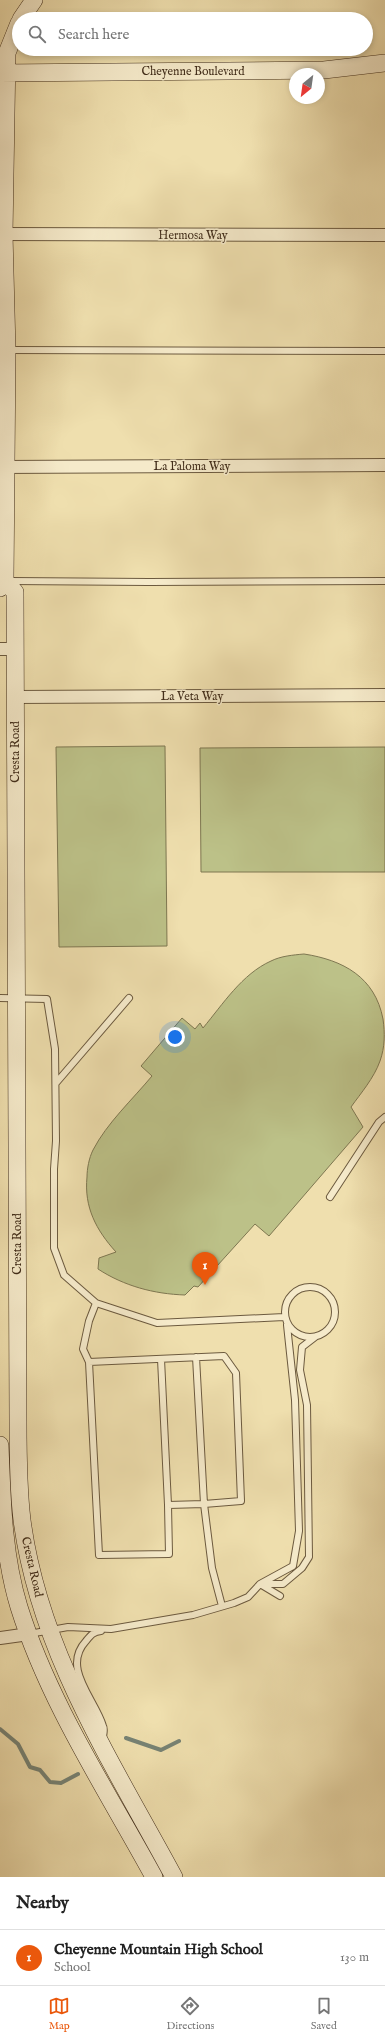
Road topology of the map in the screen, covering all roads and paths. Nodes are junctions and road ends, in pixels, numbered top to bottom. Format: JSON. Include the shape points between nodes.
{"nodes":[{"id":1,"x":34,"y":0,"type":"edge"},
{"id":2,"x":26,"y":12,"type":"edge"},
{"id":3,"x":12,"y":40,"type":"edge"},
{"id":4,"x":385,"y":63,"type":"edge"},
{"id":5,"x":4,"y":73,"type":"edge"},
{"id":6,"x":2,"y":234,"type":"edge"},
{"id":7,"x":385,"y":235,"type":"edge"},
{"id":8,"x":3,"y":350,"type":"edge"},
{"id":9,"x":385,"y":351,"type":"edge"},
{"id":10,"x":385,"y":465,"type":"edge"},
{"id":11,"x":3,"y":467,"type":"edge"},
{"id":12,"x":385,"y":581,"type":"edge"},
{"id":13,"x":2,"y":583,"type":"edge"},
{"id":14,"x":7,"y":649,"type":"edge"},
{"id":15,"x":385,"y":695,"type":"edge"},
{"id":16,"x":8,"y":697,"type":"edge"},
{"id":17,"x":8,"y":998,"type":"edge"},
{"id":18,"x":129,"y":998,"type":"dead end"},
{"id":19,"x":56,"y":1083,"type":"junction"},
{"id":20,"x":385,"y":1117,"type":"edge"},
{"id":21,"x":330,"y":1198,"type":"dead end"},
{"id":22,"x":96,"y":1303,"type":"junction"},
{"id":23,"x":284,"y":1317,"type":"junction"},
{"id":24,"x":287,"y":1325,"type":"junction"},
{"id":25,"x":315,"y":1337,"type":"junction"},
{"id":26,"x":196,"y":1357,"type":"junction"},
{"id":27,"x":161,"y":1359,"type":"junction"},
{"id":28,"x":89,"y":1362,"type":"junction"},
{"id":29,"x":0,"y":1445,"type":"edge"},
{"id":30,"x":204,"y":1504,"type":"junction"},
{"id":31,"x":168,"y":1505,"type":"junction"},
{"id":32,"x":260,"y":1584,"type":"junction"},
{"id":33,"x":280,"y":1596,"type":"dead end"},
{"id":34,"x":222,"y":1606,"type":"junction"},
{"id":35,"x":111,"y":1629,"type":"junction"},
{"id":36,"x":49,"y":1630,"type":"junction"},
{"id":37,"x":29,"y":1634,"type":"junction"},
{"id":38,"x":0,"y":1638,"type":"edge"},
{"id":39,"x":102,"y":1748,"type":"junction"},
{"id":40,"x":154,"y":1877,"type":"edge"},
{"id":41,"x":174,"y":1877,"type":"edge"}],
"edges":[{"from":1,"to":2,"type":"main road"},
{"from":3,"to":5,"type":"main road"},
{"from":4,"to":5,"type":"main road","name":"Cheyenne Boulevard","via":[[324,70]]},
{"from":5,"to":6,"type":"main road"},
{"from":6,"to":7,"type":"street","name":"Hermosa Way"},
{"from":6,"to":8,"type":"main road"},
{"from":8,"to":9,"type":"lane"},
{"from":8,"to":11,"type":"main road"},
{"from":10,"to":11,"type":"street","name":"La Paloma Way"},
{"from":11,"to":13,"type":"main road"},
{"from":12,"to":13,"type":"lane"},
{"from":13,"to":14,"type":"main road","name":"Cresta Road","via":[[15,592]]},
{"from":14,"to":16,"type":"main road","name":"Cresta Road"},
{"from":15,"to":16,"type":"street","name":"La Veta Way"},
{"from":16,"to":17,"type":"main road","name":"Cresta Road"},
{"from":17,"to":19,"type":"lane","via":[[47,998],[55,1049]]},
{"from":17,"to":36,"type":"main road","name":"Cresta Road","via":[[19,1482],[28,1554]]},
{"from":18,"to":19,"type":"lane"},
{"from":19,"to":22,"type":"lane","via":[[54,1248],[64,1275]]},
{"from":20,"to":21,"type":"lane","via":[[379,1122]]},
{"from":22,"to":23,"type":"lane","via":[[157,1323]]},
{"from":22,"to":28,"type":"lane","via":[[83,1349]]},
{"from":23,"to":24,"type":"lane"},
{"from":23,"to":25,"type":"lane","via":[[284,1308],[292,1293],[308,1286],[325,1291],[331,1298],[335,1314],[329,1329]]},
{"from":24,"to":25,"type":"lane","via":[[299,1335]]},
{"from":24,"to":32,"type":"lane","via":[[295,1400],[299,1531],[293,1566]]},
{"from":25,"to":32,"type":"lane","via":[[302,1347],[300,1370],[307,1405],[309,1557],[293,1578],[283,1584]]},
{"from":26,"to":27,"type":"lane"},
{"from":26,"to":30,"type":"lane"},
{"from":26,"to":30,"type":"lane","via":[[224,1356],[236,1373],[241,1501]]},
{"from":27,"to":28,"type":"lane"},
{"from":27,"to":31,"type":"lane"},
{"from":28,"to":31,"type":"lane","via":[[99,1555],[169,1554]]},
{"from":29,"to":37,"type":"main road","name":"Cresta Road","via":[[9,1558],[19,1606]]},
{"from":30,"to":31,"type":"lane"},
{"from":30,"to":34,"type":"lane","via":[[212,1568]]},
{"from":32,"to":33,"type":"lane"},
{"from":32,"to":34,"type":"lane","via":[[248,1597]]},
{"from":34,"to":35,"type":"lane","via":[[193,1615]]},
{"from":35,"to":36,"type":"lane","via":[[68,1627]]},
{"from":35,"to":39,"type":"lane","via":[[94,1632],[82,1644],[77,1659],[78,1676],[104,1727]]},
{"from":36,"to":37,"type":"lane"},
{"from":36,"to":39,"type":"main road","name":"Cresta Road"},
{"from":37,"to":38,"type":"street"},
{"from":37,"to":40,"type":"main road","name":"Cresta Road","via":[[84,1751]]},
{"from":39,"to":41,"type":"main road","name":"Cresta Road"}]}
